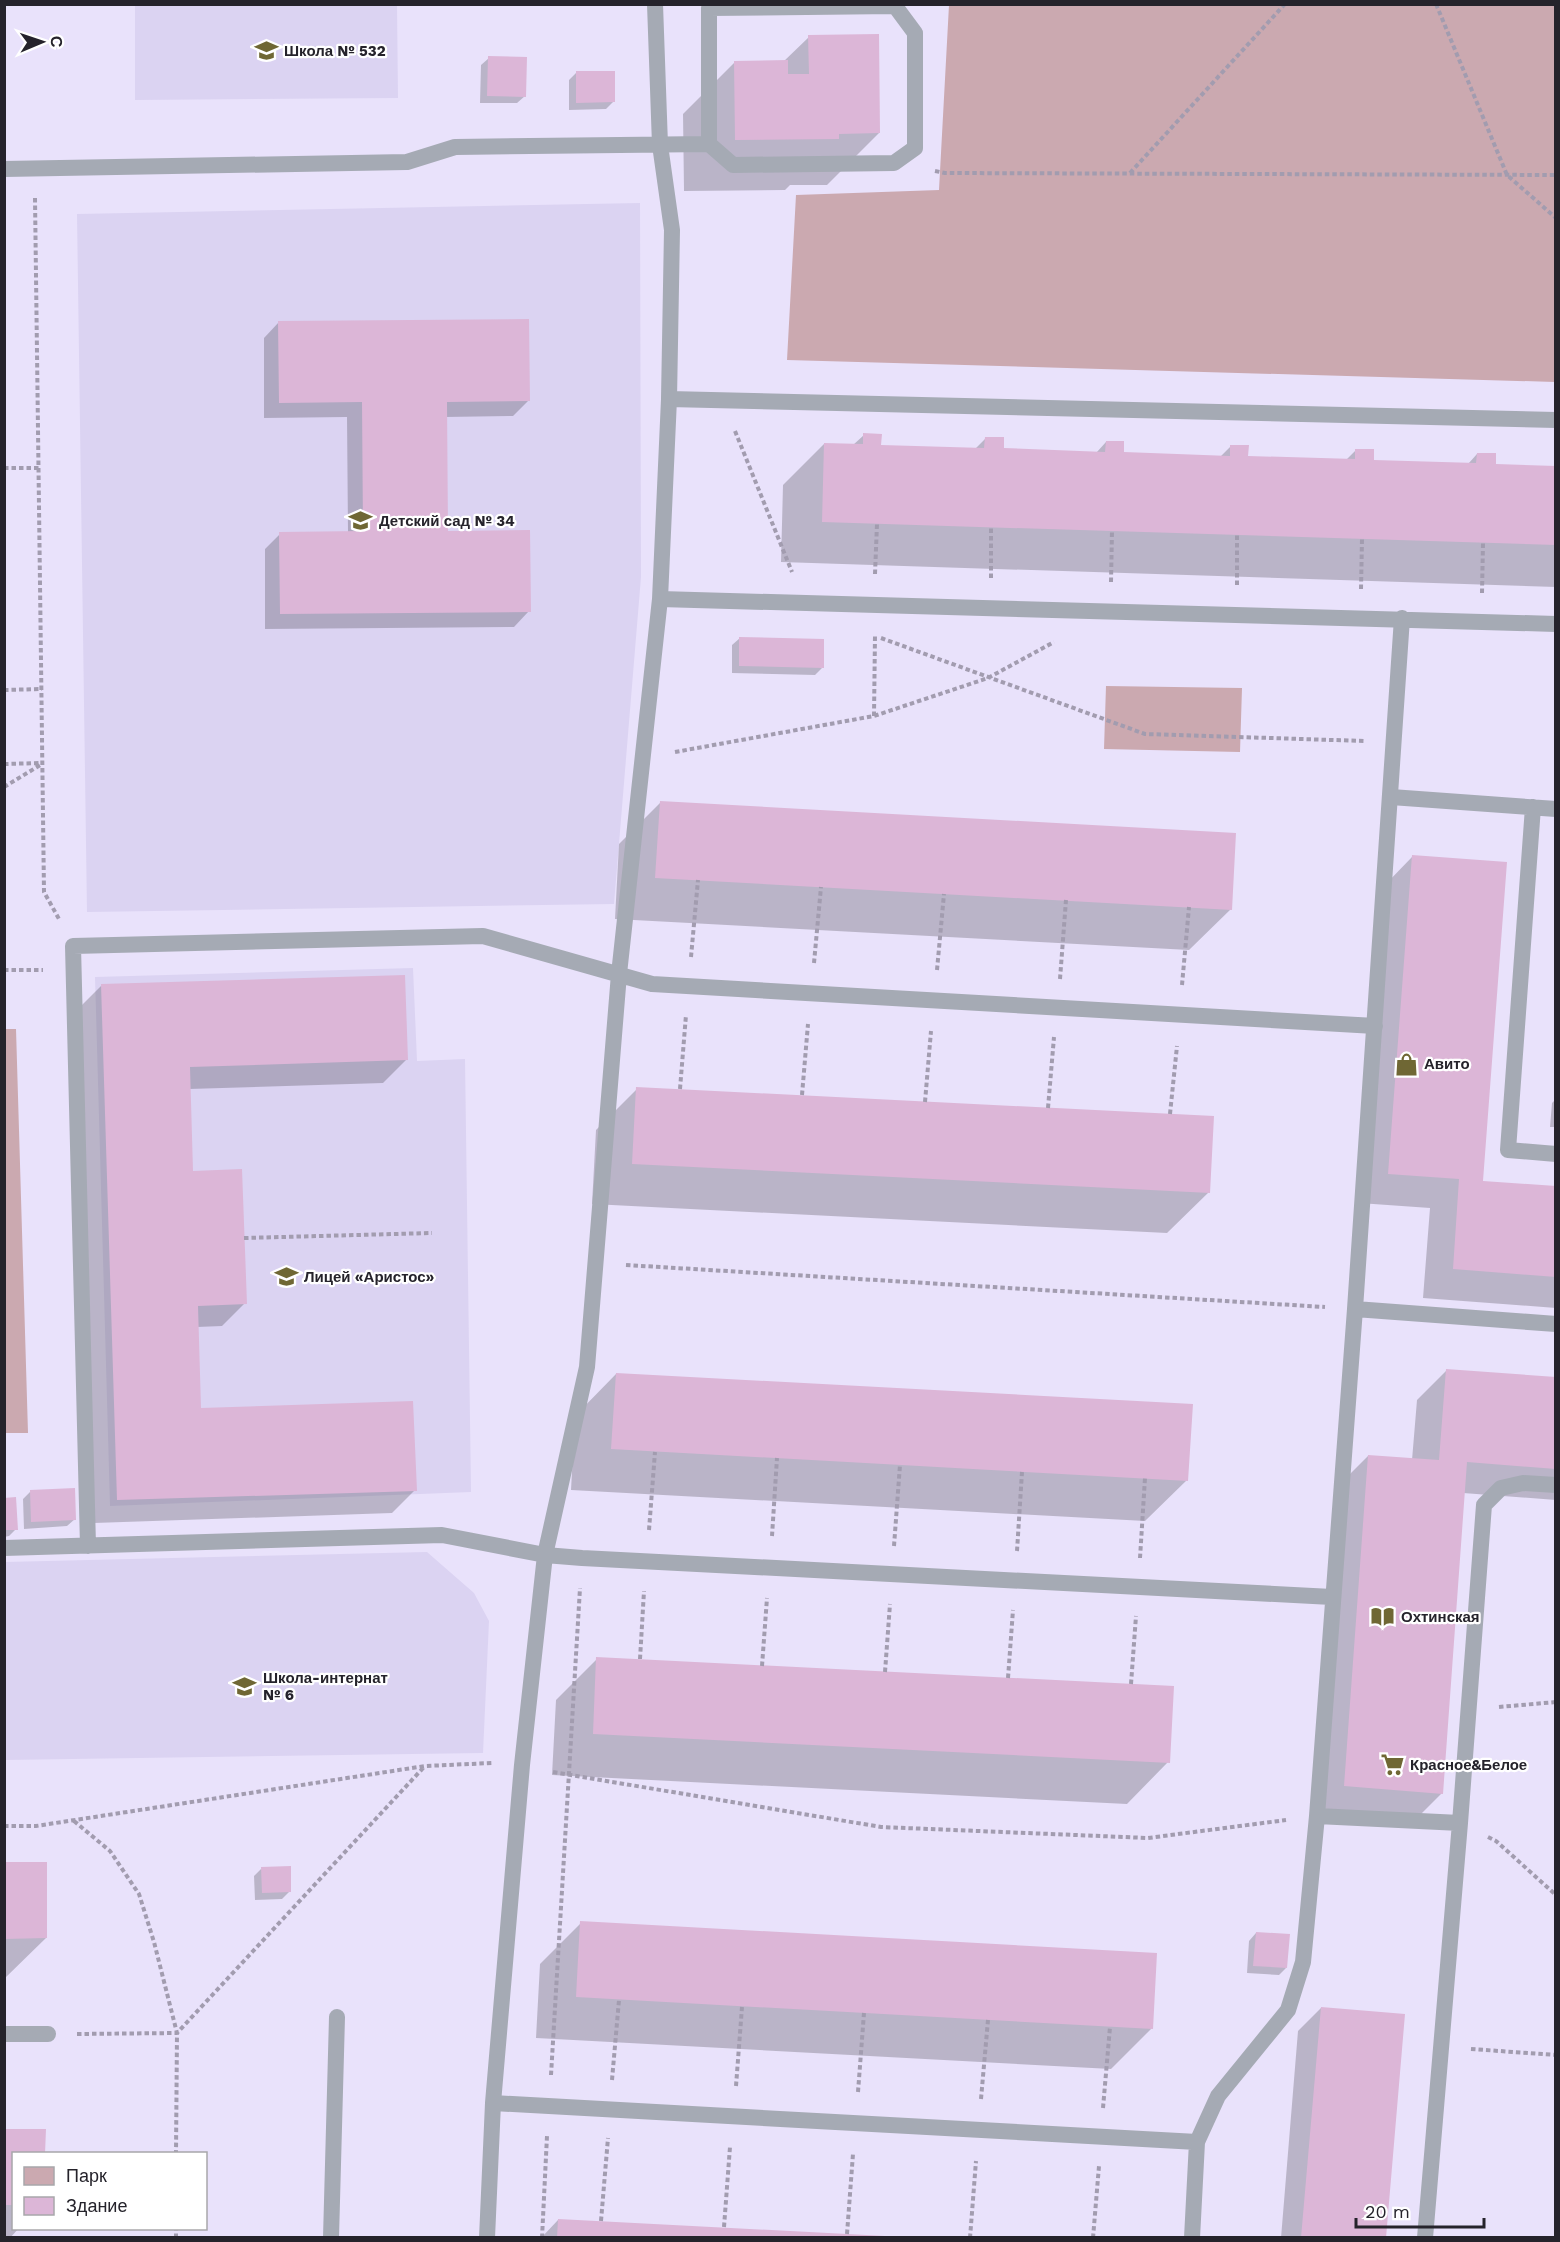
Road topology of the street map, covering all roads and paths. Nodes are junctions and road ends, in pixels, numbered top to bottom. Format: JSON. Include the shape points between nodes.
{"nodes":[{"id":1,"x":655,"y":4,"type":"edge"},
{"id":2,"x":1286,"y":4,"type":"edge"},
{"id":3,"x":1436,"y":4,"type":"edge"},
{"id":4,"x":709,"y":144,"type":"junction"},
{"id":5,"x":660,"y":145,"type":"junction"},
{"id":6,"x":894,"y":163,"type":"junction"},
{"id":7,"x":4,"y":169,"type":"edge"},
{"id":8,"x":35,"y":169,"type":"junction"},
{"id":9,"x":1130,"y":173,"type":"junction"},
{"id":10,"x":1507,"y":175,"type":"junction"},
{"id":11,"x":1556,"y":175,"type":"edge"},
{"id":12,"x":1556,"y":218,"type":"edge"},
{"id":13,"x":669,"y":399,"type":"junction"},
{"id":14,"x":723,"y":400,"type":"junction"},
{"id":15,"x":1556,"y":420,"type":"edge"},
{"id":16,"x":4,"y":468,"type":"edge"},
{"id":17,"x":39,"y":468,"type":"junction"},
{"id":18,"x":877,"y":524,"type":"dead end"},
{"id":19,"x":992,"y":527,"type":"dead end"},
{"id":20,"x":1112,"y":531,"type":"dead end"},
{"id":21,"x":1237,"y":535,"type":"dead end"},
{"id":22,"x":1362,"y":539,"type":"dead end"},
{"id":23,"x":1483,"y":543,"type":"dead end"},
{"id":24,"x":660,"y":599,"type":"junction"},
{"id":25,"x":805,"y":603,"type":"junction"},
{"id":26,"x":874,"y":605,"type":"junction"},
{"id":27,"x":991,"y":607,"type":"junction"},
{"id":28,"x":1111,"y":611,"type":"junction"},
{"id":29,"x":1237,"y":614,"type":"junction"},
{"id":30,"x":1360,"y":617,"type":"junction"},
{"id":31,"x":1402,"y":618,"type":"junction"},
{"id":32,"x":1482,"y":621,"type":"junction"},
{"id":33,"x":1556,"y":624,"type":"edge"},
{"id":34,"x":865,"y":632,"type":"dead end"},
{"id":35,"x":874,"y":635,"type":"junction"},
{"id":36,"x":1060,"y":639,"type":"dead end"},
{"id":37,"x":988,"y":678,"type":"junction"},
{"id":38,"x":42,"y":689,"type":"junction"},
{"id":39,"x":4,"y":690,"type":"edge"},
{"id":40,"x":874,"y":716,"type":"junction"},
{"id":41,"x":1395,"y":742,"type":"junction"},
{"id":42,"x":643,"y":758,"type":"junction"},
{"id":43,"x":43,"y":763,"type":"junction"},
{"id":44,"x":4,"y":764,"type":"edge"},
{"id":45,"x":4,"y":787,"type":"edge"},
{"id":46,"x":1391,"y":797,"type":"junction"},
{"id":47,"x":1533,"y":807,"type":"junction"},
{"id":48,"x":1556,"y":809,"type":"edge"},
{"id":49,"x":73,"y":946,"type":"junction"},
{"id":50,"x":74,"y":969,"type":"junction"},
{"id":51,"x":4,"y":970,"type":"edge"},
{"id":52,"x":619,"y":974,"type":"junction"},
{"id":53,"x":1375,"y":1026,"type":"junction"},
{"id":54,"x":1556,"y":1154,"type":"edge"},
{"id":55,"x":432,"y":1233,"type":"dead end"},
{"id":56,"x":244,"y":1238,"type":"dead end"},
{"id":57,"x":595,"y":1263,"type":"junction"},
{"id":58,"x":1355,"y":1309,"type":"junction"},
{"id":59,"x":1556,"y":1324,"type":"edge"},
{"id":60,"x":1556,"y":1485,"type":"edge"},
{"id":61,"x":88,"y":1546,"type":"junction"},
{"id":62,"x":4,"y":1548,"type":"edge"},
{"id":63,"x":544,"y":1555,"type":"junction"},
{"id":64,"x":582,"y":1558,"type":"junction"},
{"id":65,"x":1332,"y":1597,"type":"junction"},
{"id":66,"x":1556,"y":1701,"type":"edge"},
{"id":67,"x":1469,"y":1709,"type":"junction"},
{"id":68,"x":522,"y":1765,"type":"junction"},
{"id":69,"x":425,"y":1766,"type":"junction"},
{"id":70,"x":569,"y":1776,"type":"junction"},
{"id":71,"x":1317,"y":1816,"type":"junction"},
{"id":72,"x":73,"y":1820,"type":"junction"},
{"id":73,"x":1460,"y":1823,"type":"junction"},
{"id":74,"x":4,"y":1826,"type":"edge"},
{"id":75,"x":1548,"y":1888,"type":"junction"},
{"id":76,"x":1556,"y":1890,"type":"edge"},
{"id":77,"x":1556,"y":1895,"type":"edge"},
{"id":78,"x":337,"y":2017,"type":"dead end"},
{"id":79,"x":177,"y":2033,"type":"junction"},
{"id":80,"x":4,"y":2034,"type":"edge"},
{"id":81,"x":48,"y":2034,"type":"joint"},
{"id":82,"x":1441,"y":2047,"type":"junction"},
{"id":83,"x":1556,"y":2055,"type":"edge"},
{"id":84,"x":493,"y":2103,"type":"junction"},
{"id":85,"x":549,"y":2106,"type":"junction"},
{"id":86,"x":1197,"y":2142,"type":"junction"},
{"id":87,"x":176,"y":2152,"type":"edge"},
{"id":88,"x":331,"y":2238,"type":"edge"},
{"id":89,"x":487,"y":2238,"type":"edge"},
{"id":90,"x":542,"y":2238,"type":"edge"},
{"id":91,"x":1192,"y":2238,"type":"edge"},
{"id":92,"x":1425,"y":2238,"type":"edge"}],
"edges":[{"from":1,"to":5,"type":"lane"},
{"from":2,"to":9,"type":"path"},
{"from":3,"to":10,"type":"path"},
{"from":4,"to":5,"type":"lane"},
{"from":4,"to":6,"type":"lane","via":[[733,165]]},
{"from":4,"to":6,"type":"lane","via":[[709,8],[895,6],[915,33],[915,148]]},
{"from":5,"to":8,"type":"lane","via":[[455,147],[407,162]]},
{"from":5,"to":13,"type":"lane","via":[[672,230]]},
{"from":6,"to":9,"type":"path","via":[[945,173]]},
{"from":7,"to":8,"type":"lane"},
{"from":8,"to":17,"type":"path"},
{"from":9,"to":10,"type":"path"},
{"from":10,"to":11,"type":"path"},
{"from":10,"to":12,"type":"path"},
{"from":13,"to":14,"type":"lane"},
{"from":13,"to":24,"type":"lane"},
{"from":14,"to":15,"type":"lane"},
{"from":14,"to":25,"type":"path"},
{"from":16,"to":17,"type":"path"},
{"from":17,"to":38,"type":"path"},
{"from":18,"to":26,"type":"path"},
{"from":19,"to":27,"type":"path"},
{"from":20,"to":28,"type":"path"},
{"from":21,"to":29,"type":"path"},
{"from":22,"to":30,"type":"path"},
{"from":23,"to":32,"type":"path"},
{"from":24,"to":25,"type":"lane"},
{"from":24,"to":42,"type":"lane"},
{"from":25,"to":26,"type":"lane"},
{"from":26,"to":27,"type":"lane"},
{"from":26,"to":35,"type":"path"},
{"from":27,"to":28,"type":"lane"},
{"from":28,"to":29,"type":"lane"},
{"from":29,"to":30,"type":"lane"},
{"from":30,"to":31,"type":"lane"},
{"from":31,"to":32,"type":"lane"},
{"from":31,"to":41,"type":"lane"},
{"from":32,"to":33,"type":"lane"},
{"from":34,"to":35,"type":"path"},
{"from":35,"to":37,"type":"path"},
{"from":35,"to":40,"type":"path"},
{"from":36,"to":37,"type":"path"},
{"from":37,"to":40,"type":"path"},
{"from":37,"to":41,"type":"path","via":[[1145,734]]},
{"from":38,"to":39,"type":"path"},
{"from":38,"to":43,"type":"path"},
{"from":40,"to":42,"type":"path"},
{"from":41,"to":46,"type":"lane"},
{"from":42,"to":52,"type":"lane"},
{"from":43,"to":44,"type":"path"},
{"from":43,"to":45,"type":"path"},
{"from":43,"to":49,"type":"path","via":[[44,891]]},
{"from":46,"to":47,"type":"lane"},
{"from":46,"to":53,"type":"lane"},
{"from":47,"to":48,"type":"lane"},
{"from":47,"to":54,"type":"lane","via":[[1508,1150]]},
{"from":49,"to":50,"type":"lane"},
{"from":49,"to":52,"type":"lane","via":[[483,936]]},
{"from":50,"to":51,"type":"path"},
{"from":50,"to":61,"type":"lane"},
{"from":52,"to":53,"type":"lane","via":[[652,984]]},
{"from":52,"to":57,"type":"lane"},
{"from":53,"to":58,"type":"lane"},
{"from":55,"to":56,"type":"path"},
{"from":57,"to":58,"type":"path"},
{"from":57,"to":63,"type":"lane","via":[[587,1367]]},
{"from":58,"to":59,"type":"lane"},
{"from":58,"to":65,"type":"lane"},
{"from":60,"to":67,"type":"lane","via":[[1523,1483],[1502,1488],[1484,1505]]},
{"from":61,"to":62,"type":"lane"},
{"from":61,"to":63,"type":"lane","via":[[442,1535]]},
{"from":63,"to":64,"type":"lane"},
{"from":63,"to":68,"type":"lane"},
{"from":64,"to":65,"type":"lane"},
{"from":64,"to":70,"type":"path"},
{"from":65,"to":71,"type":"lane"},
{"from":66,"to":67,"type":"path"},
{"from":67,"to":73,"type":"lane"},
{"from":68,"to":69,"type":"path","via":[[482,1762]]},
{"from":68,"to":70,"type":"path"},
{"from":68,"to":84,"type":"lane"},
{"from":69,"to":72,"type":"path"},
{"from":69,"to":79,"type":"path"},
{"from":70,"to":71,"type":"path","via":[[881,1827],[1148,1838]]},
{"from":70,"to":85,"type":"path"},
{"from":71,"to":73,"type":"lane"},
{"from":71,"to":86,"type":"lane","via":[[1303,1962],[1287,2010],[1218,2096]]},
{"from":72,"to":74,"type":"path"},
{"from":72,"to":79,"type":"path","via":[[110,1851],[139,1894]]},
{"from":73,"to":75,"type":"path","via":[[1496,1841]]},
{"from":73,"to":82,"type":"lane"},
{"from":75,"to":76,"type":"path"},
{"from":75,"to":77,"type":"path"},
{"from":78,"to":88,"type":"lane"},
{"from":79,"to":81,"type":"path"},
{"from":79,"to":87,"type":"path"},
{"from":80,"to":81,"type":"lane"},
{"from":82,"to":83,"type":"path"},
{"from":82,"to":92,"type":"lane"},
{"from":84,"to":85,"type":"lane"},
{"from":84,"to":89,"type":"lane"},
{"from":85,"to":86,"type":"lane"},
{"from":85,"to":90,"type":"path"},
{"from":86,"to":91,"type":"lane"}]}
